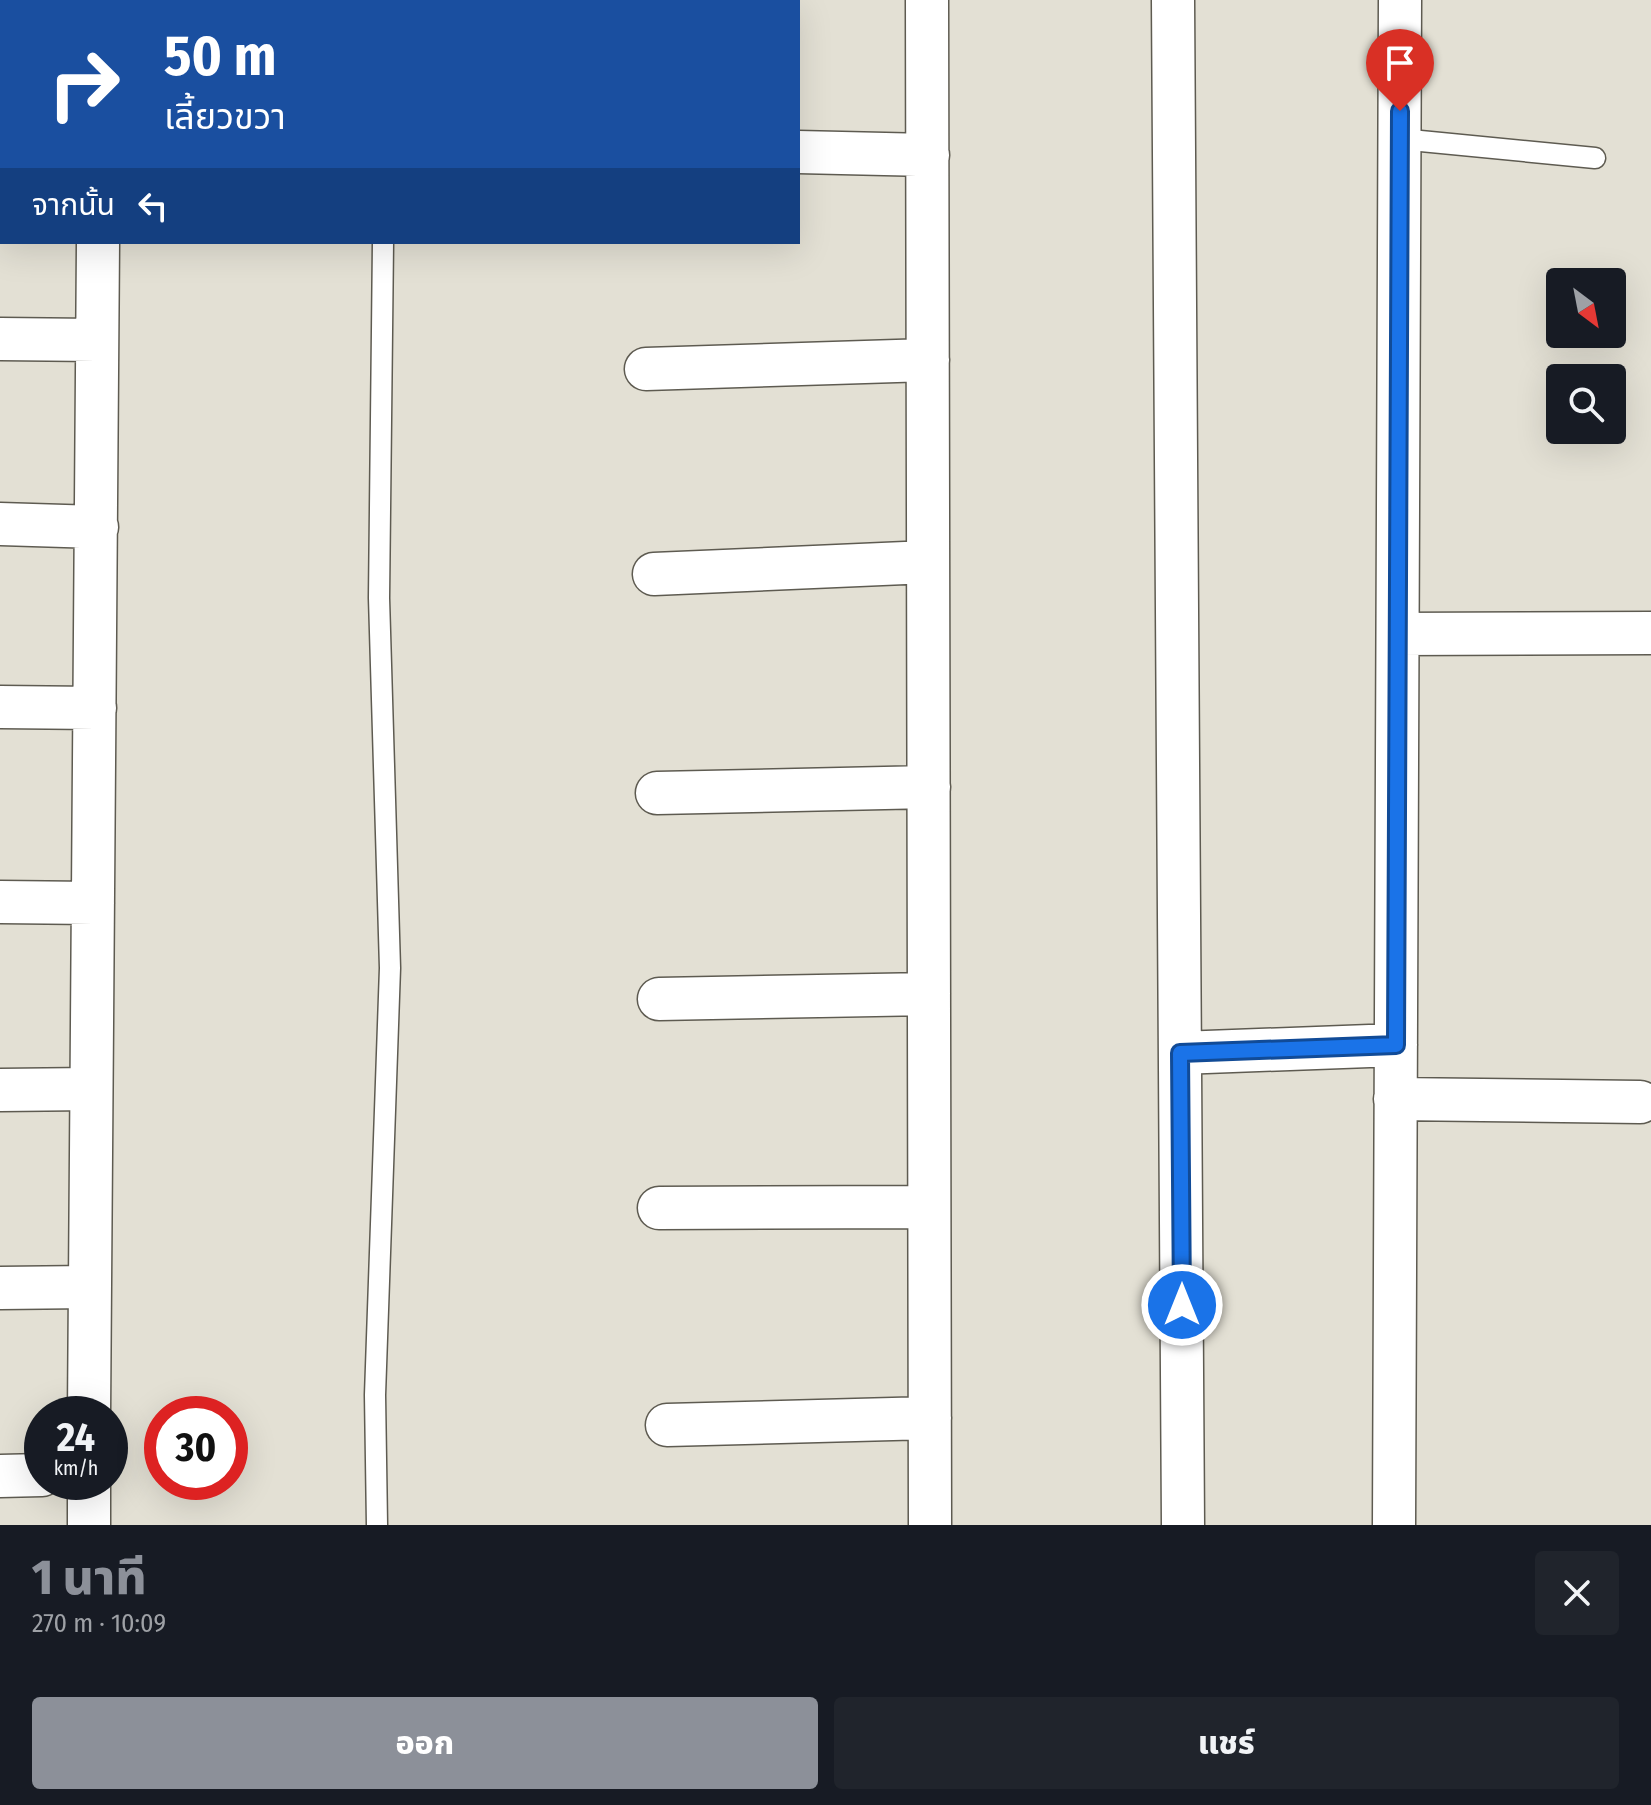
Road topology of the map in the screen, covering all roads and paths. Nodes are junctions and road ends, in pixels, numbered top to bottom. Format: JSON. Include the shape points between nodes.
{"nodes":[{"id":1,"x":927,"y":0,"type":"edge"},
{"id":2,"x":1173,"y":0,"type":"edge"},
{"id":3,"x":1400,"y":0,"type":"edge"},
{"id":4,"x":1400,"y":139,"type":"junction"},
{"id":5,"x":800,"y":152,"type":"edge"},
{"id":6,"x":928,"y":155,"type":"junction"},
{"id":7,"x":1595,"y":158,"type":"dead end"},
{"id":8,"x":98,"y":244,"type":"edge"},
{"id":9,"x":383,"y":244,"type":"edge"},
{"id":10,"x":0,"y":339,"type":"edge"},
{"id":11,"x":96,"y":340,"type":"junction"},
{"id":12,"x":928,"y":360,"type":"junction"},
{"id":13,"x":646,"y":369,"type":"dead end"},
{"id":14,"x":0,"y":524,"type":"edge"},
{"id":15,"x":97,"y":527,"type":"junction"},
{"id":16,"x":928,"y":562,"type":"junction"},
{"id":17,"x":654,"y":574,"type":"dead end"},
{"id":18,"x":1651,"y":633,"type":"edge"},
{"id":19,"x":1398,"y":634,"type":"junction"},
{"id":20,"x":0,"y":707,"type":"edge"},
{"id":21,"x":95,"y":708,"type":"junction"},
{"id":22,"x":929,"y":787,"type":"junction"},
{"id":23,"x":657,"y":793,"type":"dead end"},
{"id":24,"x":0,"y":902,"type":"edge"},
{"id":25,"x":93,"y":903,"type":"junction"},
{"id":26,"x":929,"y":994,"type":"junction"},
{"id":27,"x":659,"y":999,"type":"dead end"},
{"id":28,"x":1396,"y":1045,"type":"junction"},
{"id":29,"x":1180,"y":1053,"type":"junction"},
{"id":30,"x":91,"y":1089,"type":"junction"},
{"id":31,"x":0,"y":1090,"type":"edge"},
{"id":32,"x":1395,"y":1099,"type":"junction"},
{"id":33,"x":1640,"y":1102,"type":"dead end"},
{"id":34,"x":929,"y":1207,"type":"junction"},
{"id":35,"x":659,"y":1208,"type":"dead end"},
{"id":36,"x":89,"y":1287,"type":"junction"},
{"id":37,"x":0,"y":1288,"type":"edge"},
{"id":38,"x":89,"y":1396,"type":"edge"},
{"id":39,"x":930,"y":1418,"type":"junction"},
{"id":40,"x":667,"y":1425,"type":"dead end"},
{"id":41,"x":24,"y":1475,"type":"edge"},
{"id":42,"x":0,"y":1476,"type":"edge"},
{"id":43,"x":89,"y":1500,"type":"edge"},
{"id":44,"x":89,"y":1525,"type":"edge"},
{"id":45,"x":377,"y":1525,"type":"edge"},
{"id":46,"x":930,"y":1525,"type":"edge"},
{"id":47,"x":1183,"y":1525,"type":"edge"},
{"id":48,"x":1394,"y":1525,"type":"edge"}],
"edges":[{"from":1,"to":6,"type":"street"},
{"from":2,"to":29,"type":"street"},
{"from":3,"to":4,"type":"street"},
{"from":4,"to":7,"type":"lane"},
{"from":4,"to":19,"type":"street"},
{"from":5,"to":6,"type":"street"},
{"from":6,"to":12,"type":"street"},
{"from":8,"to":11,"type":"street"},
{"from":9,"to":45,"type":"lane","via":[[379,598],[390,968],[375,1395]]},
{"from":10,"to":11,"type":"street"},
{"from":11,"to":15,"type":"street"},
{"from":12,"to":13,"type":"street"},
{"from":12,"to":16,"type":"street"},
{"from":14,"to":15,"type":"street"},
{"from":15,"to":21,"type":"street"},
{"from":16,"to":17,"type":"street"},
{"from":16,"to":22,"type":"street"},
{"from":18,"to":19,"type":"street"},
{"from":19,"to":28,"type":"street"},
{"from":20,"to":21,"type":"street"},
{"from":21,"to":25,"type":"street"},
{"from":22,"to":23,"type":"street"},
{"from":22,"to":26,"type":"street"},
{"from":24,"to":25,"type":"street"},
{"from":25,"to":30,"type":"street"},
{"from":26,"to":27,"type":"street"},
{"from":26,"to":34,"type":"street"},
{"from":28,"to":29,"type":"street"},
{"from":28,"to":32,"type":"street"},
{"from":29,"to":47,"type":"street"},
{"from":30,"to":31,"type":"street"},
{"from":30,"to":36,"type":"street"},
{"from":32,"to":33,"type":"street"},
{"from":32,"to":48,"type":"street"},
{"from":34,"to":35,"type":"street"},
{"from":34,"to":39,"type":"street"},
{"from":36,"to":37,"type":"street"},
{"from":36,"to":38,"type":"street"},
{"from":39,"to":40,"type":"street"},
{"from":39,"to":46,"type":"street"},
{"from":41,"to":42,"type":"street"},
{"from":43,"to":44,"type":"street"}]}
